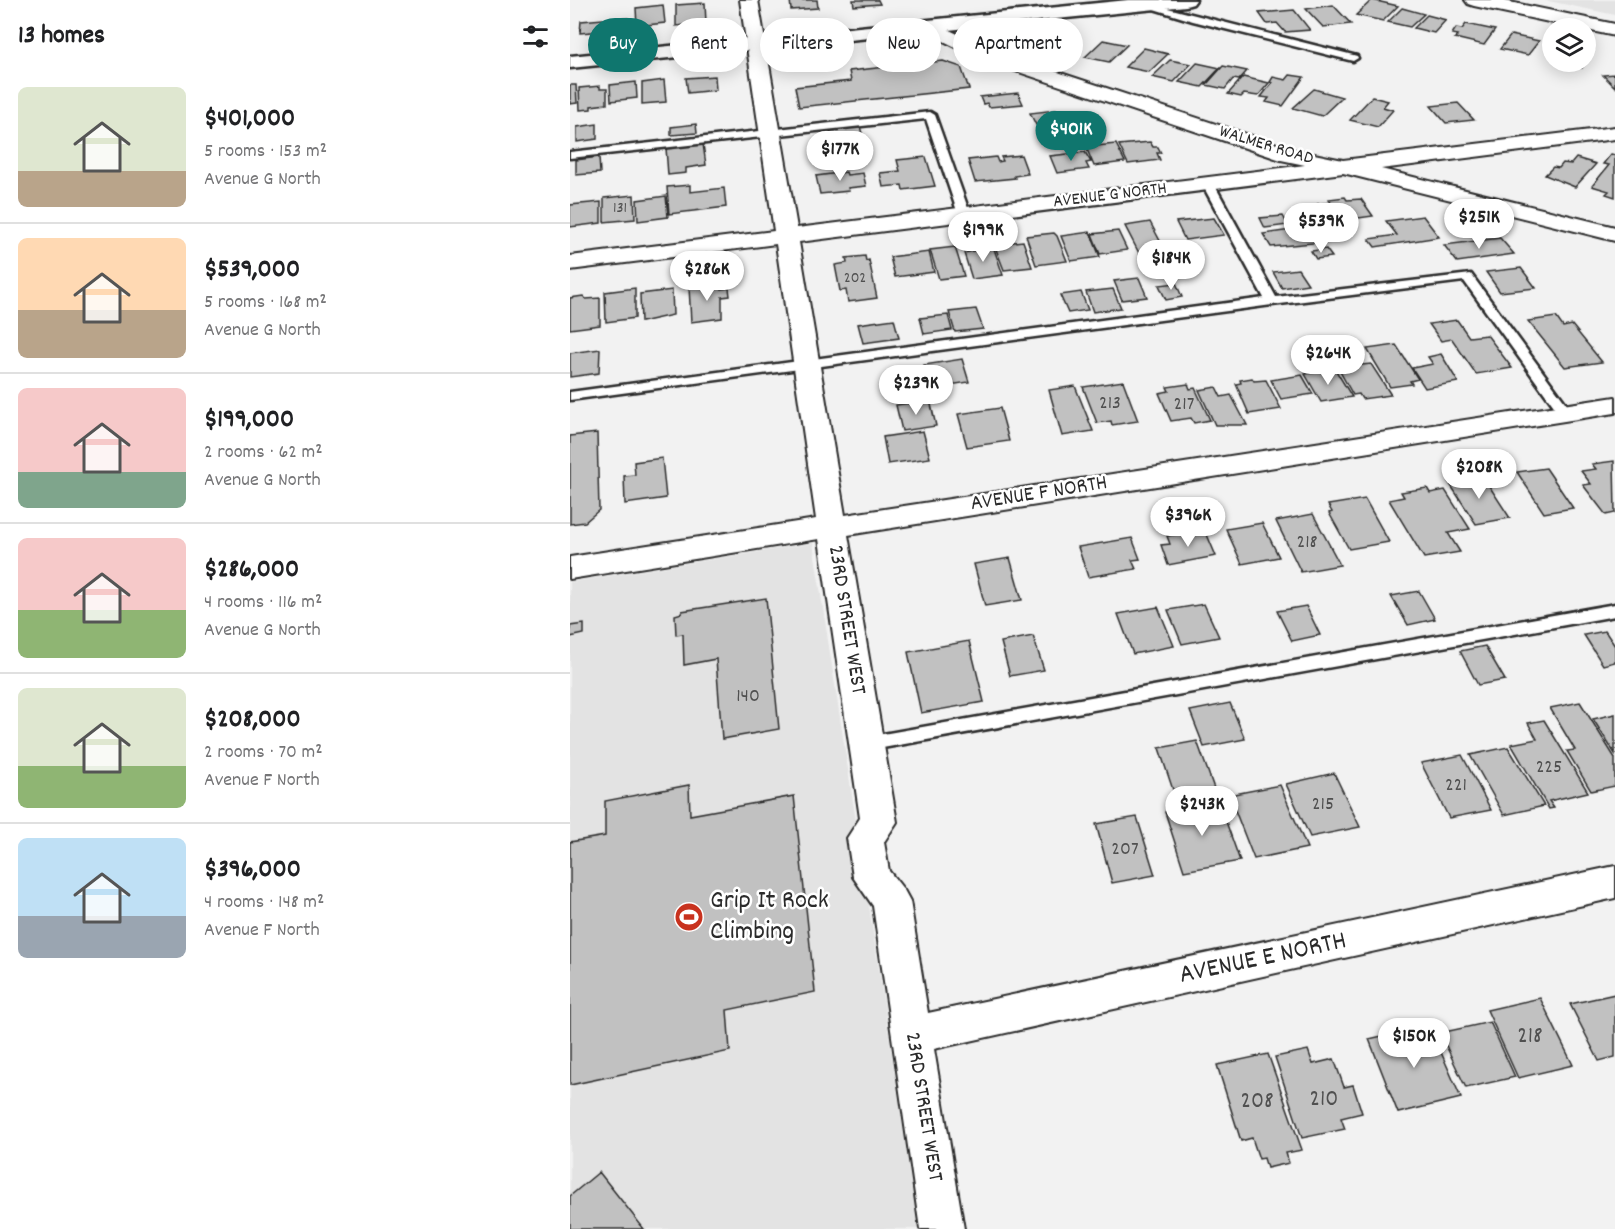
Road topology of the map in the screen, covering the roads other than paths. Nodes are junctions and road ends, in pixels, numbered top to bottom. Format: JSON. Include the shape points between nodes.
{"nodes":[{"id":1,"x":750,"y":0,"type":"edge"},
{"id":2,"x":1186,"y":0,"type":"edge"},
{"id":3,"x":1474,"y":0,"type":"edge"},
{"id":4,"x":1147,"y":4,"type":"junction"},
{"id":5,"x":941,"y":25,"type":"edge"},
{"id":6,"x":1615,"y":30,"type":"edge"},
{"id":7,"x":866,"y":32,"type":"edge"},
{"id":8,"x":941,"y":32,"type":"edge"},
{"id":9,"x":756,"y":43,"type":"junction"},
{"id":10,"x":1353,"y":58,"type":"dead end"},
{"id":11,"x":570,"y":62,"type":"edge"},
{"id":12,"x":770,"y":133,"type":"junction"},
{"id":13,"x":1615,"y":133,"type":"edge"},
{"id":14,"x":570,"y":155,"type":"edge"},
{"id":15,"x":1336,"y":167,"type":"junction"},
{"id":16,"x":1208,"y":184,"type":"junction"},
{"id":17,"x":964,"y":214,"type":"junction"},
{"id":18,"x":1615,"y":234,"type":"edge"},
{"id":19,"x":786,"y":235,"type":"junction"},
{"id":20,"x":570,"y":263,"type":"edge"},
{"id":21,"x":1272,"y":301,"type":"junction"},
{"id":22,"x":806,"y":363,"type":"junction"},
{"id":23,"x":570,"y":396,"type":"edge"},
{"id":24,"x":1615,"y":405,"type":"edge"},
{"id":25,"x":1566,"y":413,"type":"junction"},
{"id":26,"x":831,"y":526,"type":"junction"},
{"id":27,"x":570,"y":568,"type":"edge"},
{"id":28,"x":1615,"y":610,"type":"edge"},
{"id":29,"x":866,"y":744,"type":"junction"},
{"id":30,"x":1615,"y":882,"type":"edge"},
{"id":31,"x":912,"y":1035,"type":"junction"},
{"id":32,"x":942,"y":1229,"type":"edge"}],
"edges":[{"from":1,"to":9,"type":"street","name":"23RD STREET WEST"},
{"from":2,"to":4,"type":"street"},
{"from":3,"to":6,"type":"street"},
{"from":4,"to":5,"type":"street"},
{"from":4,"to":10,"type":"lane"},
{"from":7,"to":9,"type":"street"},
{"from":8,"to":15,"type":"street","name":"WALMER ROAD","via":[[987,55]]},
{"from":9,"to":11,"type":"street"},
{"from":9,"to":12,"type":"street","name":"23RD STREET WEST"},
{"from":12,"to":14,"type":"lane"},
{"from":12,"to":17,"type":"lane","via":[[930,115]]},
{"from":12,"to":19,"type":"street","name":"23RD STREET WEST"},
{"from":13,"to":15,"type":"street","name":"AVENUE G NORTH"},
{"from":15,"to":16,"type":"street","name":"AVENUE G NORTH"},
{"from":15,"to":18,"type":"street","name":"WALMER ROAD"},
{"from":16,"to":17,"type":"street","name":"AVENUE G NORTH"},
{"from":16,"to":21,"type":"lane"},
{"from":17,"to":19,"type":"street","name":"AVENUE G NORTH"},
{"from":19,"to":20,"type":"street","name":"AVENUE G NORTH"},
{"from":19,"to":22,"type":"street","name":"23RD STREET WEST"},
{"from":21,"to":22,"type":"lane"},
{"from":21,"to":25,"type":"lane","via":[[1467,277]]},
{"from":22,"to":23,"type":"lane"},
{"from":22,"to":26,"type":"street","name":"23RD STREET WEST"},
{"from":24,"to":25,"type":"street","name":"AVENUE F NORTH"},
{"from":25,"to":26,"type":"street","name":"AVENUE F NORTH"},
{"from":26,"to":27,"type":"street","name":"AVENUE F NORTH"},
{"from":26,"to":29,"type":"street","name":"23RD STREET WEST"},
{"from":28,"to":29,"type":"lane"},
{"from":29,"to":31,"type":"street","name":"23RD STREET WEST","via":[[879,822],[865,838],[872,877],[891,901]]},
{"from":30,"to":31,"type":"street","name":"AVENUE E NORTH"},
{"from":31,"to":32,"type":"street","name":"23RD STREET WEST"}]}
